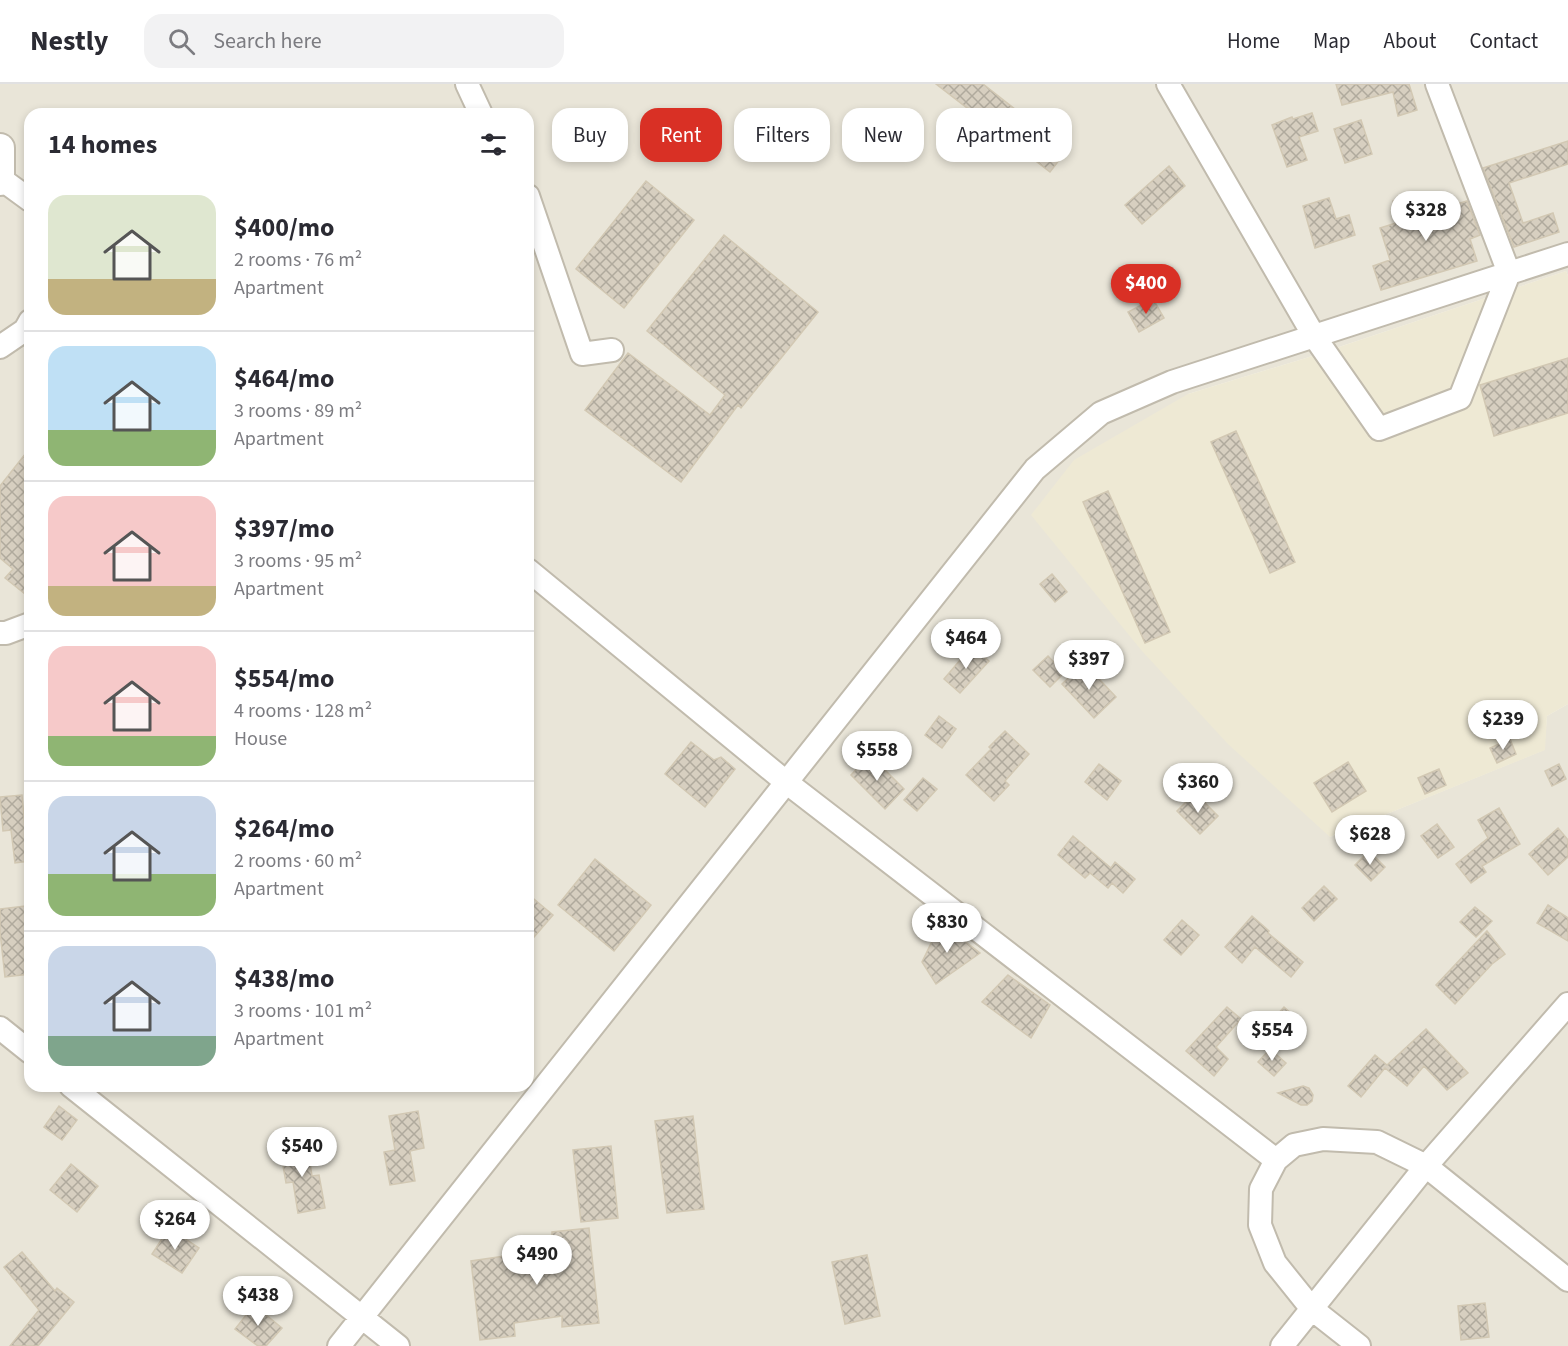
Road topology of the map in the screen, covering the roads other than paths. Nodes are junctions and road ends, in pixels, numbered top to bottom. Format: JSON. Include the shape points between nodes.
{"nodes":[{"id":1,"x":467,"y":84,"type":"edge"},
{"id":2,"x":1168,"y":84,"type":"edge"},
{"id":3,"x":1437,"y":84,"type":"edge"},
{"id":4,"x":478,"y":108,"type":"edge"},
{"id":5,"x":0,"y":148,"type":"edge"},
{"id":6,"x":0,"y":180,"type":"edge"},
{"id":7,"x":24,"y":196,"type":"edge"},
{"id":8,"x":534,"y":214,"type":"edge"},
{"id":9,"x":1568,"y":254,"type":"edge"},
{"id":10,"x":1509,"y":273,"type":"junction"},
{"id":11,"x":24,"y":330,"type":"edge"},
{"id":12,"x":1314,"y":336,"type":"junction"},
{"id":13,"x":0,"y":346,"type":"edge"},
{"id":14,"x":612,"y":350,"type":"dead end"},
{"id":15,"x":534,"y":575,"type":"edge"},
{"id":16,"x":24,"y":626,"type":"edge"},
{"id":17,"x":0,"y":633,"type":"edge"},
{"id":18,"x":786,"y":782,"type":"junction"},
{"id":19,"x":1568,"y":1004,"type":"edge"},
{"id":20,"x":0,"y":1028,"type":"edge"},
{"id":21,"x":24,"y":1047,"type":"edge"},
{"id":22,"x":79,"y":1092,"type":"edge"},
{"id":23,"x":1276,"y":1161,"type":"junction"},
{"id":24,"x":1425,"y":1166,"type":"junction"},
{"id":25,"x":1568,"y":1280,"type":"edge"},
{"id":26,"x":1312,"y":1309,"type":"junction"},
{"id":27,"x":362,"y":1317,"type":"junction"},
{"id":28,"x":339,"y":1346,"type":"edge"},
{"id":29,"x":398,"y":1346,"type":"edge"},
{"id":30,"x":1282,"y":1346,"type":"edge"},
{"id":31,"x":1359,"y":1346,"type":"edge"}],
"edges":[{"from":1,"to":4,"type":"street"},
{"from":2,"to":12,"type":"street"},
{"from":3,"to":10,"type":"street"},
{"from":5,"to":6,"type":"street"},
{"from":6,"to":7,"type":"street"},
{"from":8,"to":14,"type":"street","via":[[582,354]]},
{"from":9,"to":10,"type":"street"},
{"from":10,"to":12,"type":"street"},
{"from":10,"to":12,"type":"street","via":[[1460,398],[1379,429]]},
{"from":11,"to":13,"type":"street"},
{"from":12,"to":18,"type":"street","via":[[1172,382],[1101,413],[1051,455],[1035,469]]},
{"from":15,"to":18,"type":"street"},
{"from":16,"to":17,"type":"street"},
{"from":18,"to":23,"type":"street"},
{"from":18,"to":27,"type":"street"},
{"from":19,"to":24,"type":"street"},
{"from":20,"to":21,"type":"street"},
{"from":22,"to":27,"type":"street"},
{"from":23,"to":24,"type":"street","via":[[1294,1145],[1323,1139],[1377,1142]]},
{"from":23,"to":26,"type":"street","via":[[1261,1189],[1260,1225],[1275,1263]]},
{"from":24,"to":25,"type":"street"},
{"from":24,"to":26,"type":"street"},
{"from":26,"to":30,"type":"street"},
{"from":26,"to":31,"type":"street"},
{"from":27,"to":28,"type":"street"},
{"from":27,"to":29,"type":"street"}]}
